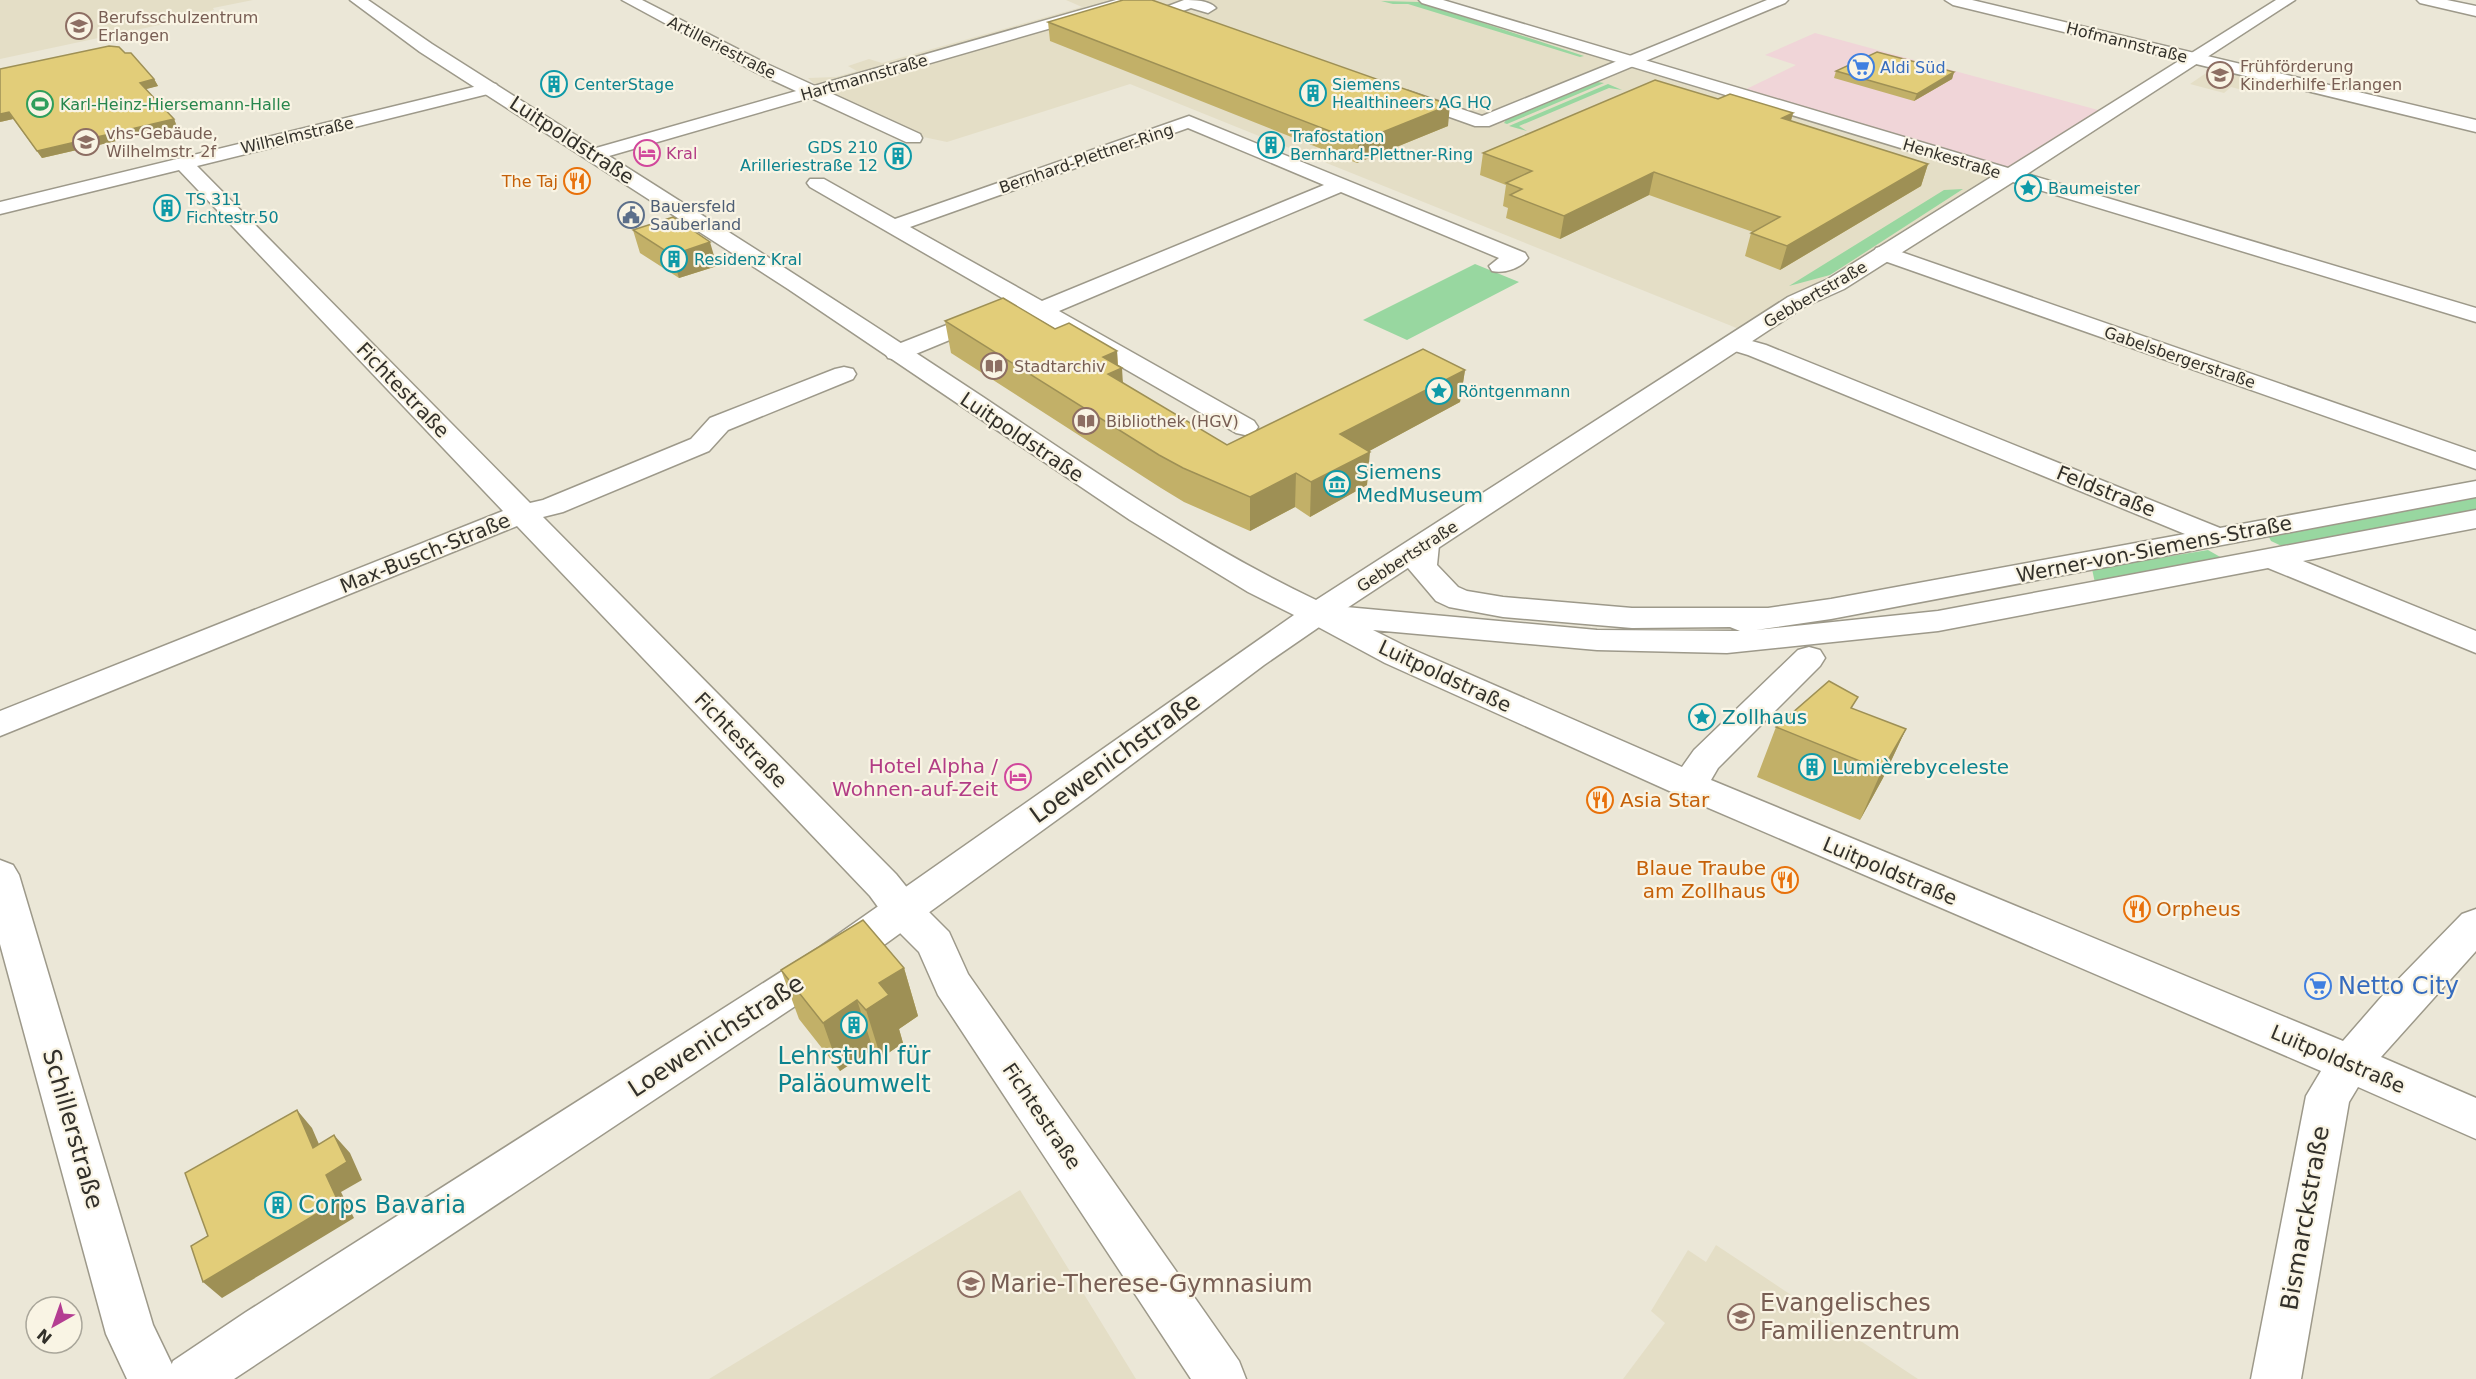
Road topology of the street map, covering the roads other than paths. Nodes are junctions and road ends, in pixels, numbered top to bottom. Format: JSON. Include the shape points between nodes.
{"nodes":[{"id":1,"x":358,"y":0,"type":"edge"},
{"id":2,"x":630,"y":0,"type":"edge"},
{"id":3,"x":1133,"y":0,"type":"edge"},
{"id":4,"x":1428,"y":0,"type":"edge"},
{"id":5,"x":1780,"y":0,"type":"edge"},
{"id":6,"x":1953,"y":0,"type":"edge"},
{"id":7,"x":2287,"y":0,"type":"edge"},
{"id":8,"x":2425,"y":0,"type":"edge"},
{"id":9,"x":2476,"y":11,"type":"edge"},
{"id":10,"x":1184,"y":17,"type":"edge"},
{"id":11,"x":1201,"y":23,"type":"edge"},
{"id":12,"x":2196,"y":58,"type":"junction"},
{"id":13,"x":1629,"y":62,"type":"junction"},
{"id":14,"x":490,"y":88,"type":"junction"},
{"id":15,"x":1389,"y":89,"type":"edge"},
{"id":16,"x":813,"y":92,"type":"junction"},
{"id":17,"x":2476,"y":126,"type":"edge"},
{"id":18,"x":913,"y":138,"type":"dead end"},
{"id":19,"x":595,"y":154,"type":"junction"},
{"id":20,"x":182,"y":162,"type":"junction"},
{"id":21,"x":2010,"y":176,"type":"junction"},
{"id":22,"x":817,"y":183,"type":"dead end"},
{"id":23,"x":1342,"y":185,"type":"junction"},
{"id":24,"x":0,"y":208,"type":"edge"},
{"id":25,"x":894,"y":226,"type":"junction"},
{"id":26,"x":1884,"y":253,"type":"junction"},
{"id":27,"x":1500,"y":266,"type":"dead end"},
{"id":28,"x":1033,"y":305,"type":"junction"},
{"id":29,"x":2476,"y":315,"type":"edge"},
{"id":30,"x":1734,"y":343,"type":"junction"},
{"id":31,"x":897,"y":353,"type":"junction"},
{"id":32,"x":844,"y":374,"type":"dead end"},
{"id":33,"x":1245,"y":427,"type":"dead end"},
{"id":34,"x":2476,"y":461,"type":"edge"},
{"id":35,"x":2476,"y":489,"type":"edge"},
{"id":36,"x":521,"y":514,"type":"junction"},
{"id":37,"x":2476,"y":519,"type":"edge"},
{"id":38,"x":2218,"y":537,"type":"junction"},
{"id":39,"x":1424,"y":545,"type":"junction"},
{"id":40,"x":2270,"y":558,"type":"junction"},
{"id":41,"x":1318,"y":614,"type":"junction"},
{"id":42,"x":1764,"y":618,"type":"junction"},
{"id":43,"x":1840,"y":621,"type":"junction"},
{"id":44,"x":1649,"y":641,"type":"junction"},
{"id":45,"x":2476,"y":643,"type":"edge"},
{"id":46,"x":1809,"y":658,"type":"dead end"},
{"id":47,"x":0,"y":724,"type":"edge"},
{"id":48,"x":1689,"y":785,"type":"junction"},
{"id":49,"x":0,"y":875,"type":"edge"},
{"id":50,"x":903,"y":910,"type":"junction"},
{"id":51,"x":2476,"y":925,"type":"edge"},
{"id":52,"x":2349,"y":1063,"type":"junction"},
{"id":53,"x":2476,"y":1119,"type":"edge"},
{"id":54,"x":154,"y":1379,"type":"edge"},
{"id":55,"x":191,"y":1379,"type":"edge"},
{"id":56,"x":1221,"y":1379,"type":"edge"},
{"id":57,"x":2276,"y":1379,"type":"edge"}],
"edges":[{"from":1,"to":14,"type":"street","name":"Luitpoldstraße"},
{"from":2,"to":16,"type":"street","name":"Artilleriestraße"},
{"from":3,"to":16,"type":"street","name":"Hartmannstraße"},
{"from":4,"to":13,"type":"street","name":"Henkestraße"},
{"from":5,"to":13,"type":"street"},
{"from":6,"to":12,"type":"street","name":"Hofmannstraße"},
{"from":7,"to":12,"type":"street","name":"Gebbertstraße"},
{"from":8,"to":9,"type":"street"},
{"from":10,"to":11,"type":"street"},
{"from":12,"to":17,"type":"street","name":"Hofmannstraße"},
{"from":12,"to":21,"type":"street","name":"Gebbertstraße"},
{"from":13,"to":15,"type":"street","via":[[1482,122]]},
{"from":13,"to":21,"type":"street","name":"Henkestraße"},
{"from":14,"to":19,"type":"street","name":"Luitpoldstraße"},
{"from":14,"to":20,"type":"street","name":"Wilhelmstraße"},
{"from":16,"to":18,"type":"street","name":"Artilleriestraße"},
{"from":16,"to":19,"type":"street","name":"Hartmannstraße"},
{"from":19,"to":31,"type":"street","name":"Luitpoldstraße"},
{"from":20,"to":24,"type":"street","name":"Wilhelmstraße"},
{"from":20,"to":36,"type":"street","name":"Fichtestraße"},
{"from":21,"to":26,"type":"street","name":"Gebbertstraße"},
{"from":21,"to":29,"type":"street","name":"Henkestraße"},
{"from":22,"to":25,"type":"street"},
{"from":23,"to":25,"type":"street","name":"Bernhard-Plettner-Ring","via":[[1189,122]]},
{"from":23,"to":27,"type":"street","name":"Bernhard-Plettner-Ring","via":[[1517,258]]},
{"from":23,"to":28,"type":"street"},
{"from":25,"to":28,"type":"street"},
{"from":26,"to":30,"type":"street","name":"Gebbertstraße","via":[[1836,284],[1796,302]]},
{"from":26,"to":34,"type":"street","name":"Gabelsbergerstraße"},
{"from":28,"to":31,"type":"street"},
{"from":28,"to":33,"type":"street"},
{"from":30,"to":38,"type":"street","name":"Feldstraße"},
{"from":30,"to":39,"type":"street","name":"Gebbertstraße"},
{"from":31,"to":41,"type":"street","name":"Luitpoldstraße","via":[[1140,514],[1259,585]]},
{"from":32,"to":36,"type":"street","name":"Max-Busch-Straße","via":[[719,424],[700,445],[553,506]]},
{"from":35,"to":38,"type":"street","name":"Werner-von-Siemens-Straße"},
{"from":36,"to":47,"type":"street","name":"Max-Busch-Straße"},
{"from":36,"to":50,"type":"street","name":"Fichtestraße"},
{"from":37,"to":40,"type":"street","name":"Werner-von-Siemens-Straße"},
{"from":38,"to":40,"type":"street","name":"Feldstraße"},
{"from":38,"to":43,"type":"street","name":"Werner-von-Siemens-Straße"},
{"from":39,"to":41,"type":"street","name":"Gebbertstraße"},
{"from":39,"to":42,"type":"street","name":"Werner-von-Siemens-Straße","via":[[1423,568],[1447,594],[1460,600],[1632,618]]},
{"from":40,"to":43,"type":"street","name":"Werner-von-Siemens-Straße","via":[[1938,621]]},
{"from":40,"to":45,"type":"street","name":"Feldstraße"},
{"from":41,"to":44,"type":"street","name":"Werner-von-Siemens-Straße","via":[[1488,632]]},
{"from":41,"to":48,"type":"street","name":"Luitpoldstraße","via":[[1396,655]]},
{"from":41,"to":50,"type":"street","name":"Loewenichstraße"},
{"from":42,"to":43,"type":"street","name":"Werner-von-Siemens-Straße"},
{"from":42,"to":44,"type":"street","name":"Werner-von-Siemens-Straße"},
{"from":43,"to":44,"type":"street","name":"Werner-von-Siemens-Straße","via":[[1727,643]]},
{"from":46,"to":48,"type":"street","via":[[1706,759]]},
{"from":48,"to":52,"type":"street","name":"Luitpoldstraße"},
{"from":49,"to":54,"type":"street","name":"Schillerstraße","via":[[131,1334]]},
{"from":50,"to":55,"type":"street","name":"Loewenichstraße"},
{"from":50,"to":56,"type":"street","name":"Fichtestraße","via":[[935,943],[952,983]]},
{"from":51,"to":52,"type":"street","name":"Bismarckstraße"},
{"from":52,"to":53,"type":"street","name":"Luitpoldstraße"},
{"from":52,"to":57,"type":"street","name":"Bismarckstraße","via":[[2328,1096]]}]}
